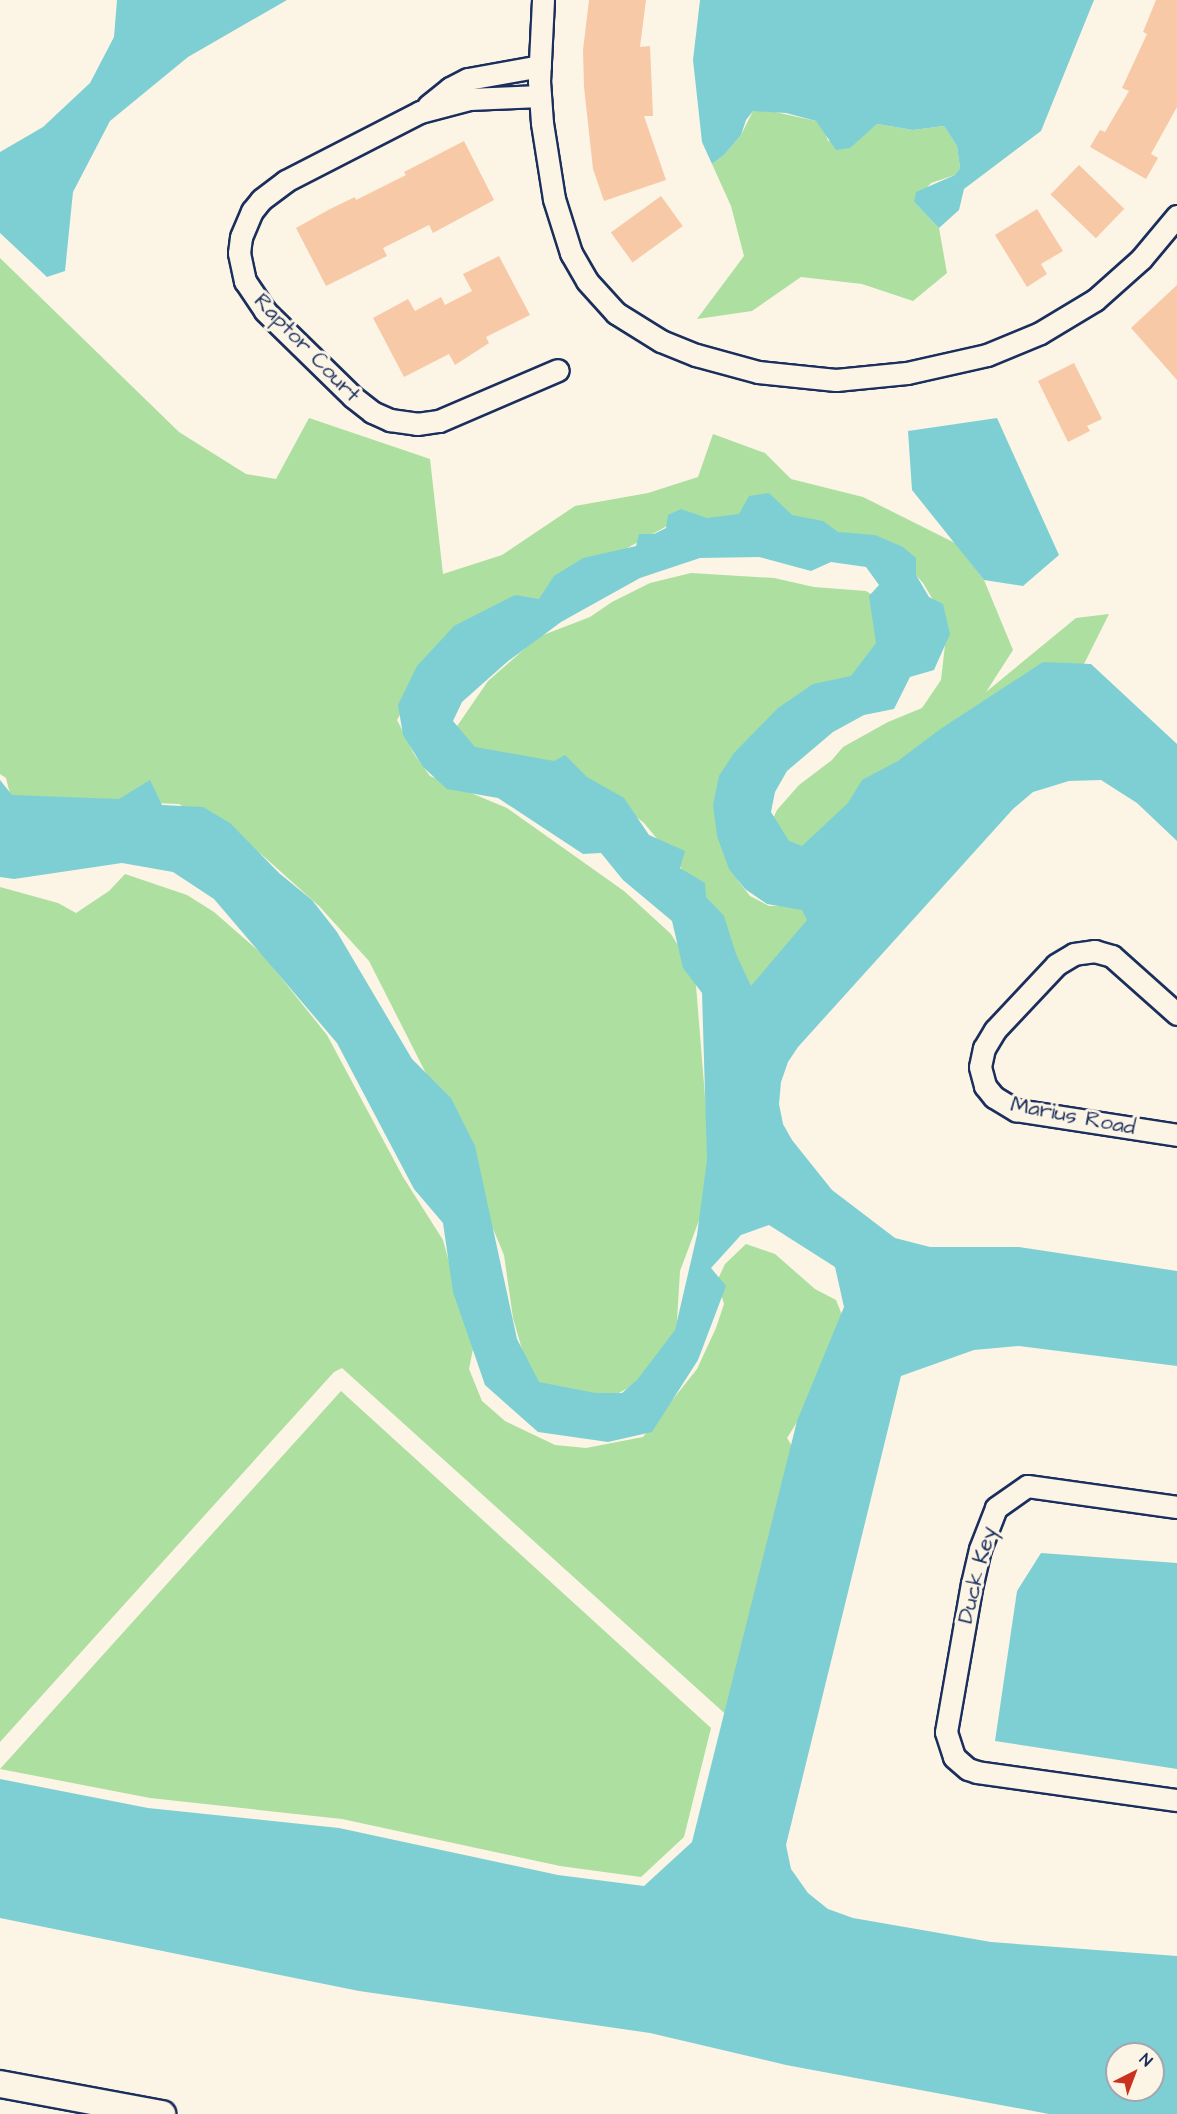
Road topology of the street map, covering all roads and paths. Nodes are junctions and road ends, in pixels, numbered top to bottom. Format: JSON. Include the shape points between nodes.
{"nodes":[{"id":1,"x":543,"y":0,"type":"edge"},
{"id":2,"x":540,"y":66,"type":"junction"},
{"id":3,"x":540,"y":96,"type":"junction"},
{"id":4,"x":420,"y":112,"type":"junction"},
{"id":5,"x":1177,"y":216,"type":"edge"},
{"id":6,"x":558,"y":370,"type":"dead end"},
{"id":7,"x":1177,"y":1014,"type":"edge"},
{"id":8,"x":1177,"y":1135,"type":"edge"},
{"id":9,"x":1177,"y":1507,"type":"edge"},
{"id":10,"x":1177,"y":1800,"type":"edge"},
{"id":11,"x":0,"y":2084,"type":"edge"},
{"id":12,"x":162,"y":2114,"type":"edge"}],
"edges":[{"from":1,"to":2,"type":"street"},
{"from":2,"to":3,"type":"street"},
{"from":2,"to":4,"type":"street","name":"Raptor Court","via":[[468,79]]},
{"from":3,"to":4,"type":"street","name":"Raptor Court","via":[[470,99]]},
{"from":3,"to":5,"type":"street","via":[[554,199],[571,253],[596,293],[616,313],[661,341],[696,356],[758,372],[810,379],[868,378],[946,366],[1021,342],[1076,313],[1110,288]]},
{"from":4,"to":6,"type":"street","name":"Raptor Court","via":[[286,182],[261,200],[241,237],[245,281],[265,311],[353,397],[390,420],[417,424],[439,421]]},
{"from":7,"to":8,"type":"street","name":"Marius Road","via":[[1112,956],[1080,952],[1056,964],[995,1030],[984,1048],[980,1067],[985,1086],[994,1097],[1016,1110]]},
{"from":9,"to":10,"type":"street","name":"Duck Key","via":[[1027,1486],[996,1508],[972,1583],[946,1721],[947,1741],[954,1757],[968,1769],[986,1775]]},
{"from":11,"to":12,"type":"street"}]}
